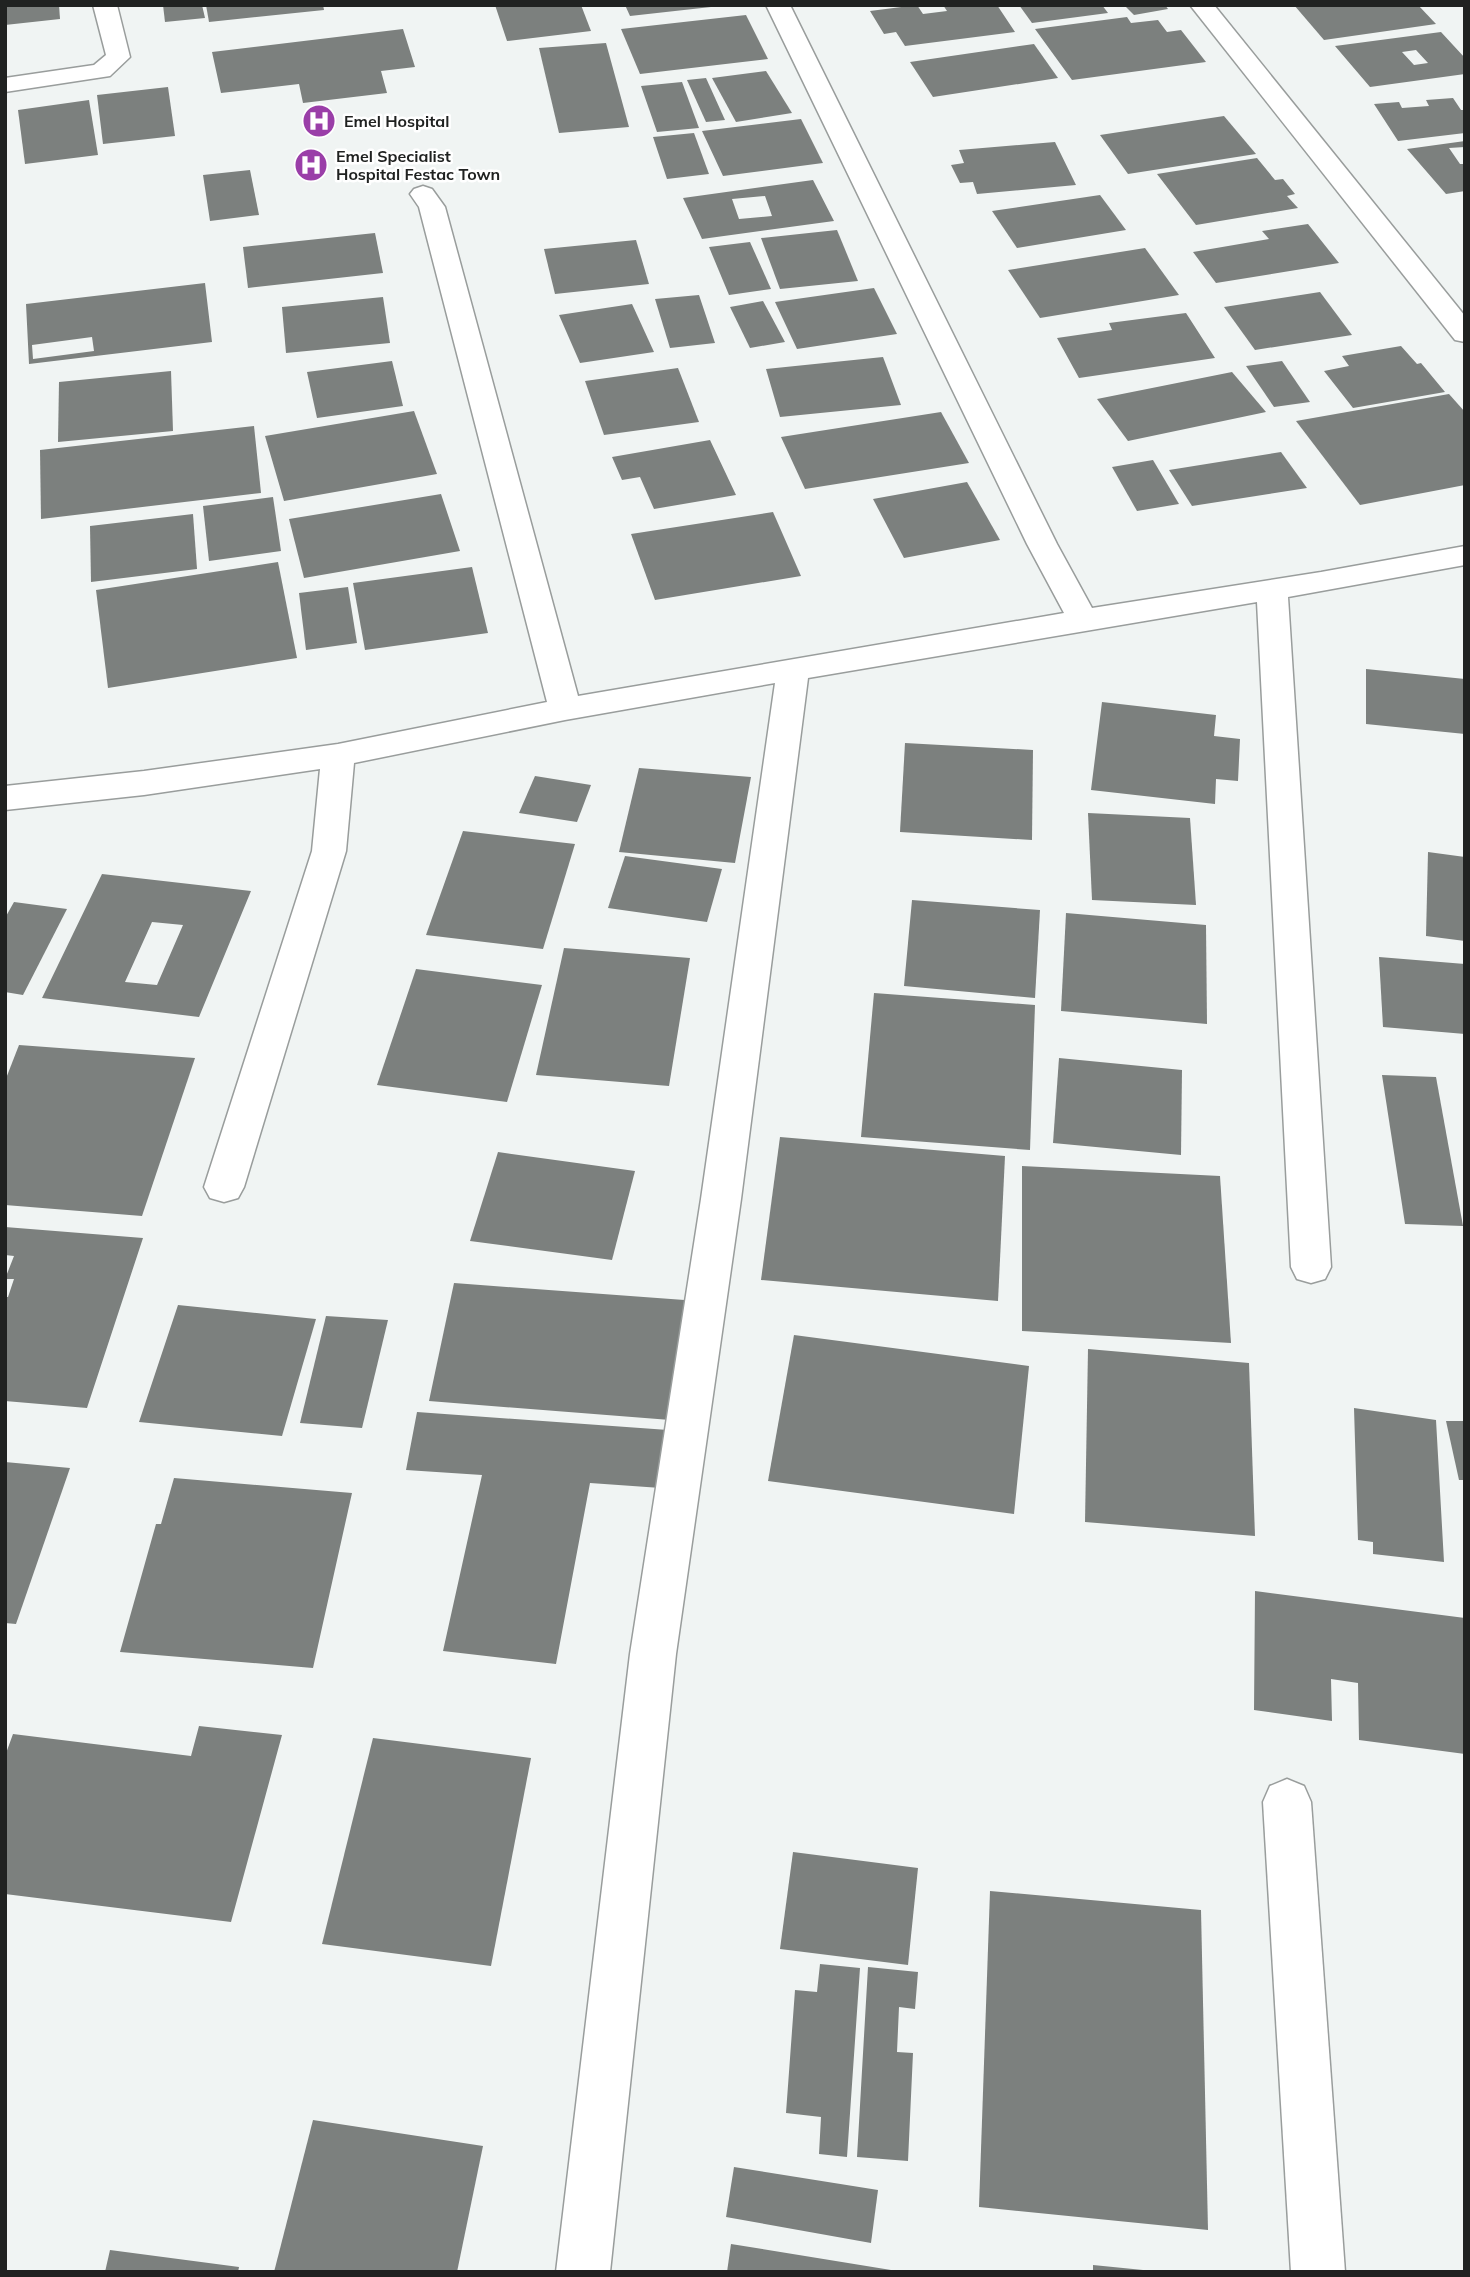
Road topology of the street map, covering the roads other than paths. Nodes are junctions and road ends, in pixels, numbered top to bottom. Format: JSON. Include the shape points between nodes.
{"nodes":[{"id":1,"x":105,"y":5,"type":"edge"},
{"id":2,"x":778,"y":5,"type":"edge"},
{"id":3,"x":1202,"y":5,"type":"edge"},
{"id":4,"x":5,"y":85,"type":"edge"},
{"id":5,"x":423,"y":194,"type":"dead end"},
{"id":6,"x":1465,"y":334,"type":"edge"},
{"id":7,"x":1465,"y":555,"type":"edge"},
{"id":8,"x":1272,"y":590,"type":"junction"},
{"id":9,"x":1083,"y":620,"type":"junction"},
{"id":10,"x":793,"y":670,"type":"junction"},
{"id":11,"x":565,"y":709,"type":"junction"},
{"id":12,"x":338,"y":755,"type":"junction"},
{"id":13,"x":5,"y":798,"type":"edge"},
{"id":14,"x":224,"y":1187,"type":"dead end"},
{"id":15,"x":1311,"y":1267,"type":"dead end"},
{"id":16,"x":1287,"y":1802,"type":"dead end"},
{"id":17,"x":583,"y":2272,"type":"edge"},
{"id":18,"x":1318,"y":2272,"type":"edge"}],
"edges":[{"from":1,"to":4,"type":"street","via":[[118,57],[101,71]]},
{"from":2,"to":9,"type":"street"},
{"from":3,"to":6,"type":"street"},
{"from":5,"to":11,"type":"street","via":[[432,207]]},
{"from":7,"to":8,"type":"street"},
{"from":8,"to":9,"type":"street"},
{"from":8,"to":15,"type":"street"},
{"from":9,"to":10,"type":"street"},
{"from":10,"to":11,"type":"street"},
{"from":10,"to":17,"type":"street","via":[[653,1654]]},
{"from":11,"to":12,"type":"street"},
{"from":12,"to":13,"type":"street"},
{"from":12,"to":14,"type":"street","via":[[329,851]]},
{"from":16,"to":18,"type":"street"}]}
